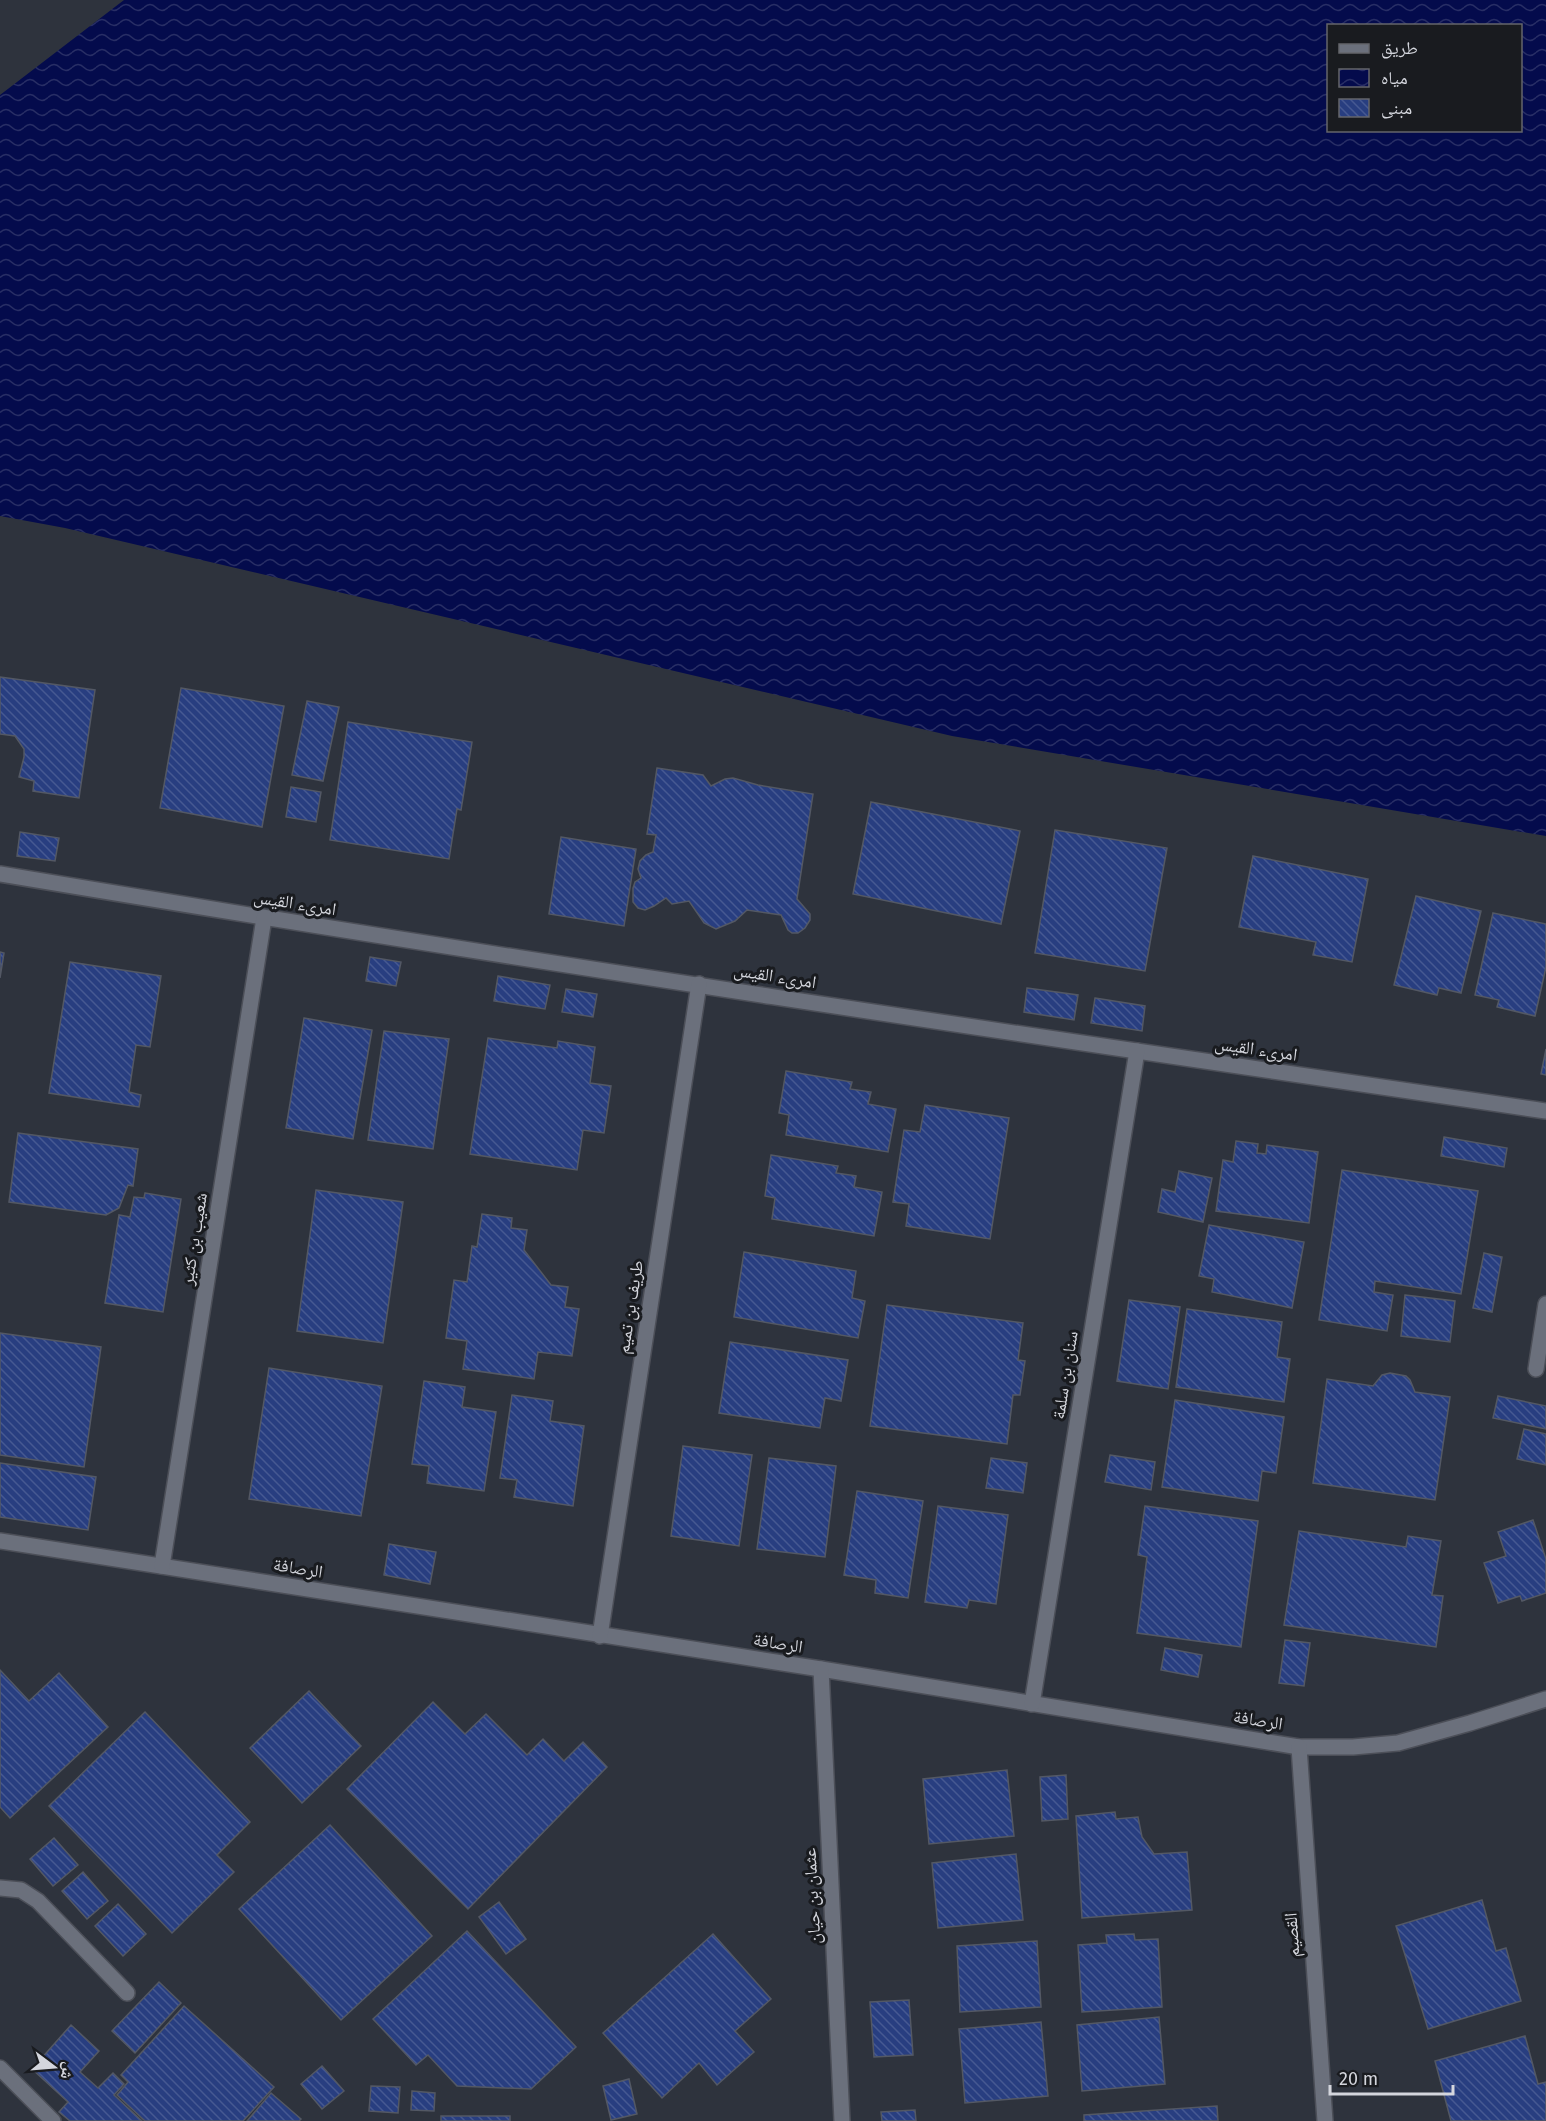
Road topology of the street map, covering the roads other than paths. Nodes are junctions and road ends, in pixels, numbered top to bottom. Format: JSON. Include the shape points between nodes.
{"nodes":[{"id":1,"x":0,"y":874,"type":"edge"},
{"id":2,"x":264,"y":918,"type":"junction"},
{"id":3,"x":699,"y":984,"type":"junction"},
{"id":4,"x":1137,"y":1051,"type":"junction"},
{"id":5,"x":1546,"y":1111,"type":"edge"},
{"id":6,"x":1546,"y":1304,"type":"edge"},
{"id":7,"x":1536,"y":1369,"type":"dead end"},
{"id":8,"x":0,"y":1541,"type":"edge"},
{"id":9,"x":162,"y":1566,"type":"junction"},
{"id":10,"x":600,"y":1636,"type":"junction"},
{"id":11,"x":821,"y":1669,"type":"junction"},
{"id":12,"x":1546,"y":1699,"type":"edge"},
{"id":13,"x":1032,"y":1704,"type":"junction"},
{"id":14,"x":1299,"y":1747,"type":"junction"},
{"id":15,"x":0,"y":1888,"type":"edge"},
{"id":16,"x":127,"y":1993,"type":"dead end"},
{"id":17,"x":0,"y":2068,"type":"edge"},
{"id":18,"x":53,"y":2121,"type":"edge"},
{"id":19,"x":842,"y":2121,"type":"edge"},
{"id":20,"x":1325,"y":2121,"type":"edge"}],
"edges":[{"from":1,"to":2,"type":"street","name":"امرىء القيس"},
{"from":2,"to":3,"type":"street","name":"امرىء القيس"},
{"from":2,"to":9,"type":"street","name":"شعيب بن كثير"},
{"from":3,"to":4,"type":"street","name":"امرىء القيس"},
{"from":3,"to":10,"type":"street","name":"طريف بن تميم"},
{"from":4,"to":5,"type":"street","name":"امرىء القيس"},
{"from":4,"to":13,"type":"street","name":"سنان بن سلمة"},
{"from":6,"to":7,"type":"street"},
{"from":8,"to":9,"type":"street","name":"الرصافة"},
{"from":9,"to":10,"type":"street","name":"الرصافة"},
{"from":10,"to":11,"type":"street","name":"الرصافة"},
{"from":11,"to":13,"type":"street","name":"الرصافة"},
{"from":11,"to":19,"type":"street","name":"عثمان بن حيان"},
{"from":12,"to":14,"type":"street","name":"الرصافة","via":[[1398,1743]]},
{"from":13,"to":14,"type":"street","name":"الرصافة"},
{"from":14,"to":20,"type":"street","name":"القصيم"},
{"from":15,"to":16,"type":"street","via":[[21,1890],[38,1901]]},
{"from":17,"to":18,"type":"street"}]}
